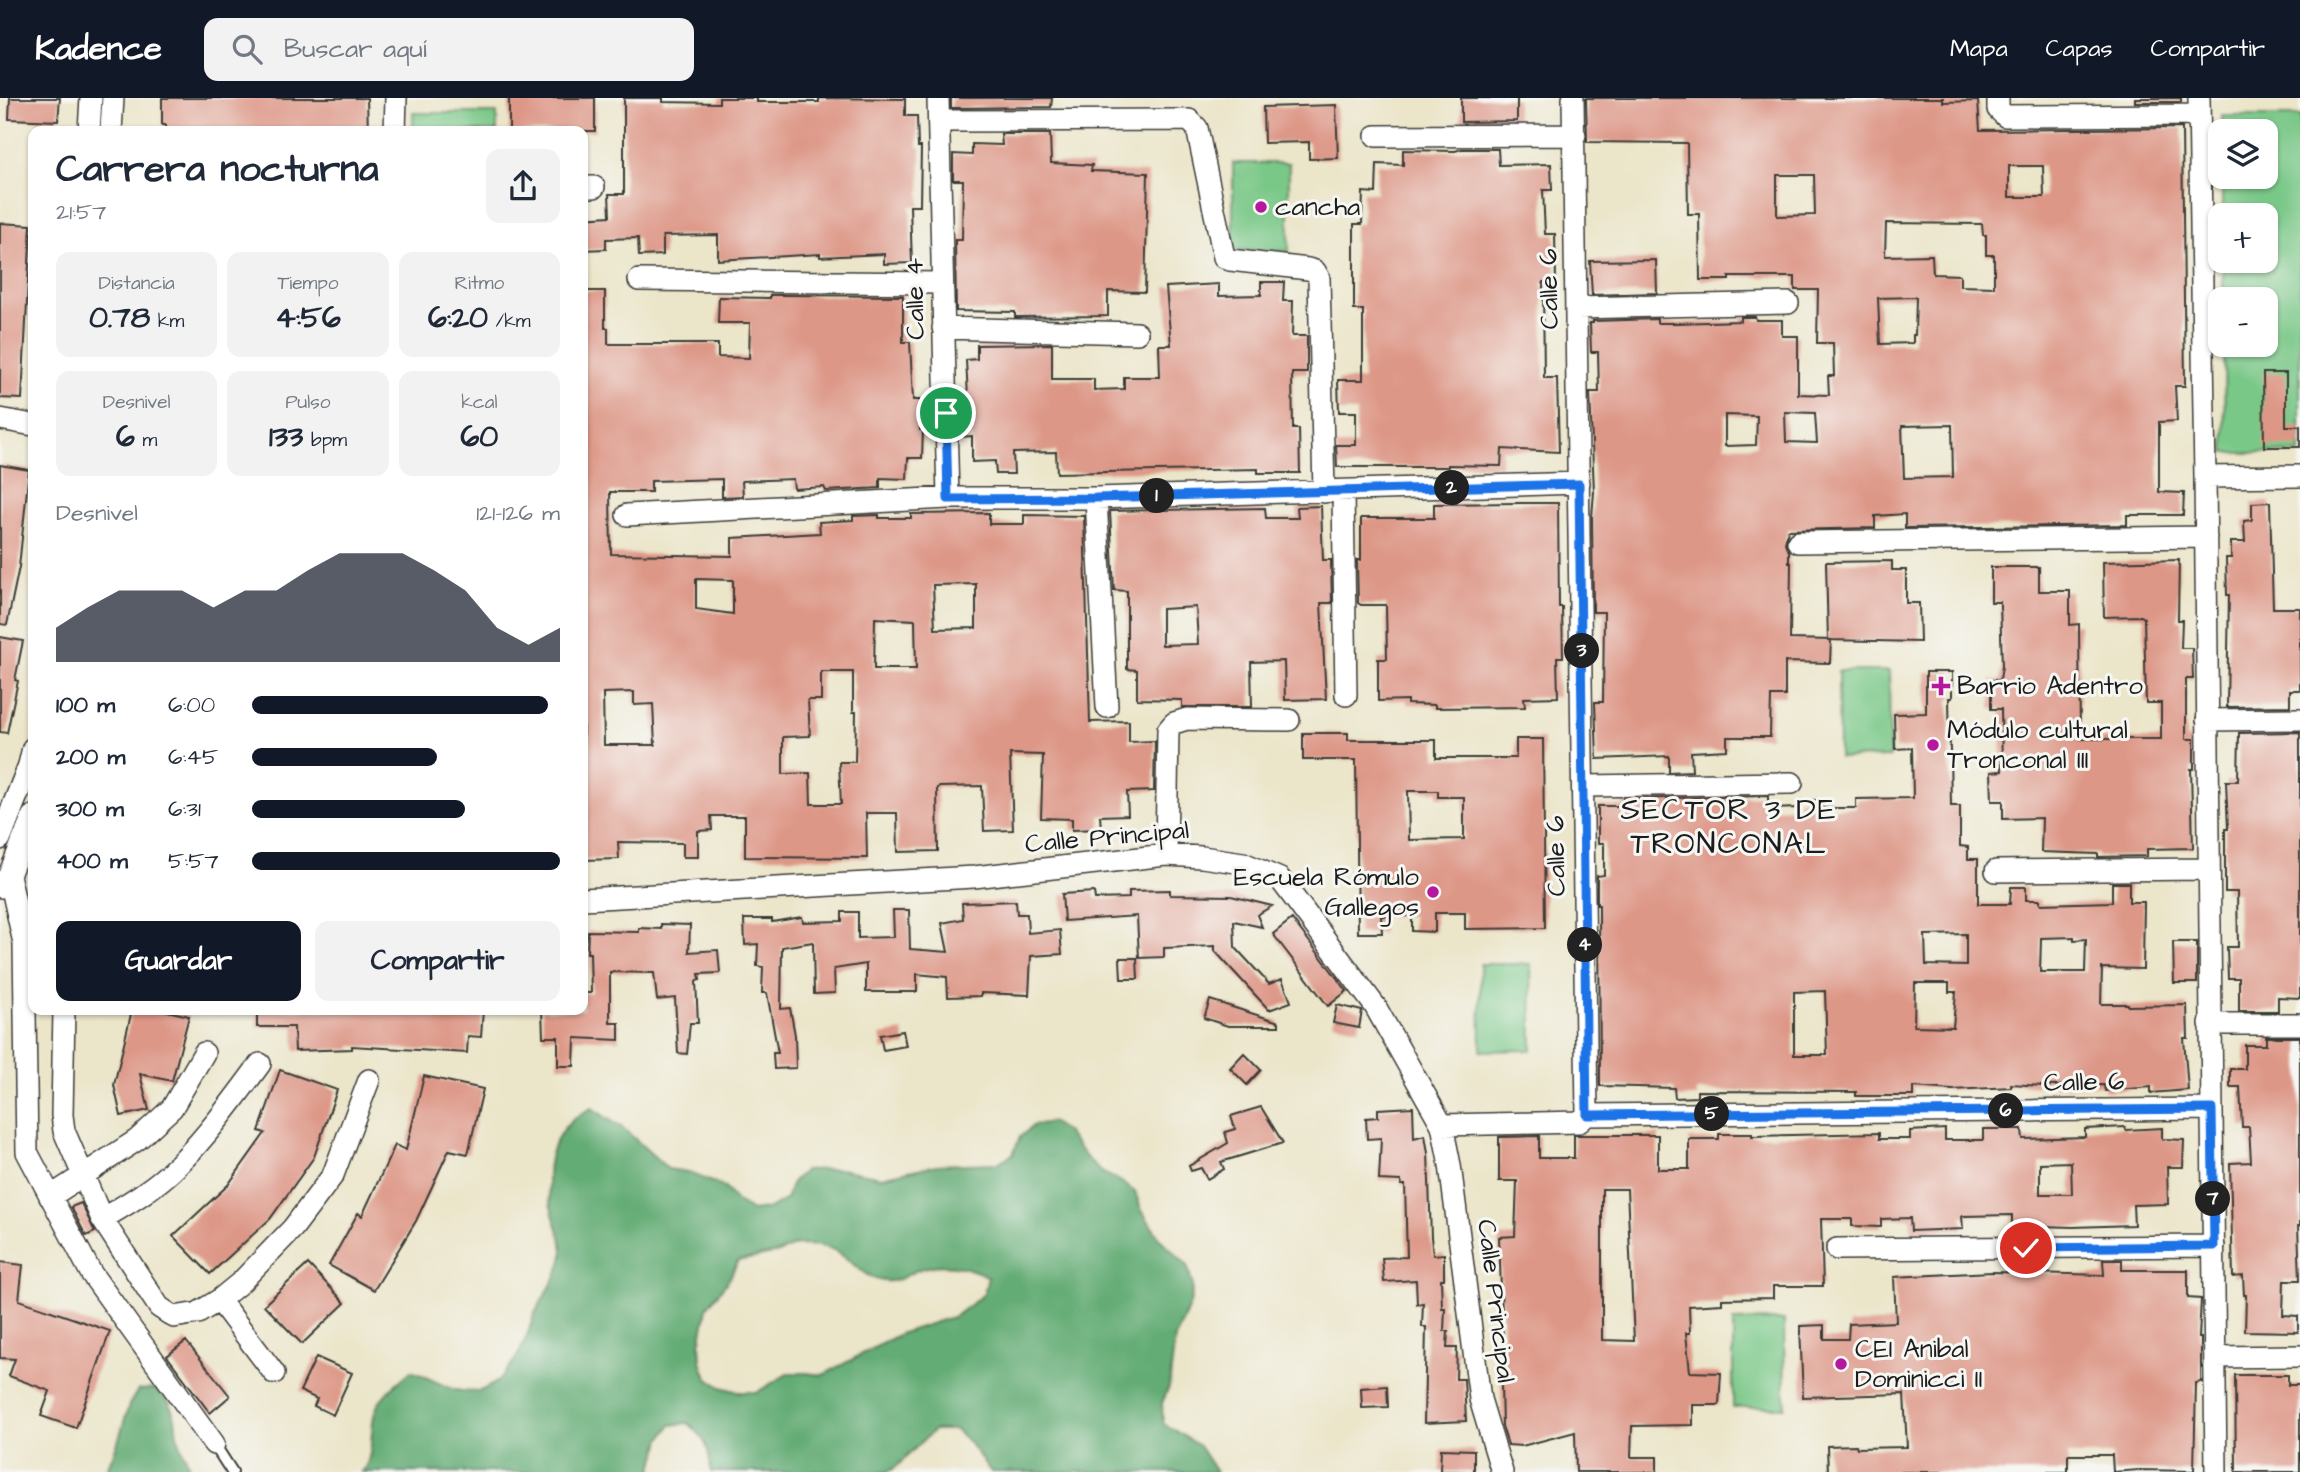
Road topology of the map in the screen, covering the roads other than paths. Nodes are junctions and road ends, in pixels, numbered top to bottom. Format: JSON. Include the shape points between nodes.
{"nodes":[{"id":1,"x":90,"y":98,"type":"edge"},
{"id":2,"x":113,"y":98,"type":"edge"},
{"id":3,"x":396,"y":98,"type":"edge"},
{"id":4,"x":938,"y":98,"type":"edge"},
{"id":5,"x":1573,"y":98,"type":"edge"},
{"id":6,"x":1998,"y":98,"type":"edge"},
{"id":7,"x":2199,"y":107,"type":"edge"},
{"id":8,"x":939,"y":121,"type":"junction"},
{"id":9,"x":89,"y":126,"type":"edge"},
{"id":10,"x":111,"y":126,"type":"edge"},
{"id":11,"x":395,"y":126,"type":"edge"},
{"id":12,"x":1575,"y":135,"type":"junction"},
{"id":13,"x":1376,"y":136,"type":"dead end"},
{"id":14,"x":639,"y":281,"type":"dead end"},
{"id":15,"x":942,"y":283,"type":"junction"},
{"id":16,"x":1788,"y":303,"type":"dead end"},
{"id":17,"x":1577,"y":308,"type":"junction"},
{"id":18,"x":943,"y":328,"type":"junction"},
{"id":19,"x":1138,"y":333,"type":"dead end"},
{"id":20,"x":0,"y":419,"type":"edge"},
{"id":21,"x":28,"y":424,"type":"edge"},
{"id":22,"x":2300,"y":476,"type":"edge"},
{"id":23,"x":2206,"y":477,"type":"junction"},
{"id":24,"x":1579,"y":484,"type":"junction"},
{"id":25,"x":1334,"y":492,"type":"junction"},
{"id":26,"x":1096,"y":498,"type":"junction"},
{"id":27,"x":948,"y":499,"type":"junction"},
{"id":28,"x":627,"y":515,"type":"dead end"},
{"id":29,"x":2206,"y":537,"type":"junction"},
{"id":30,"x":1798,"y":542,"type":"dead end"},
{"id":31,"x":1346,"y":695,"type":"dead end"},
{"id":32,"x":1107,"y":707,"type":"dead end"},
{"id":33,"x":2300,"y":719,"type":"edge"},
{"id":34,"x":1289,"y":720,"type":"dead end"},
{"id":35,"x":2207,"y":720,"type":"junction"},
{"id":36,"x":28,"y":768,"type":"edge"},
{"id":37,"x":1792,"y":783,"type":"dead end"},
{"id":38,"x":1584,"y":786,"type":"junction"},
{"id":39,"x":28,"y":828,"type":"edge"},
{"id":40,"x":0,"y":839,"type":"edge"},
{"id":41,"x":1167,"y":855,"type":"junction"},
{"id":42,"x":12,"y":866,"type":"edge"},
{"id":43,"x":2208,"y":869,"type":"junction"},
{"id":44,"x":1996,"y":871,"type":"dead end"},
{"id":45,"x":588,"y":899,"type":"edge"},
{"id":46,"x":64,"y":1015,"type":"edge"},
{"id":47,"x":2210,"y":1024,"type":"junction"},
{"id":48,"x":2300,"y":1024,"type":"edge"},
{"id":49,"x":204,"y":1054,"type":"dead end"},
{"id":50,"x":260,"y":1064,"type":"dead end"},
{"id":51,"x":369,"y":1080,"type":"dead end"},
{"id":52,"x":2212,"y":1109,"type":"junction"},
{"id":53,"x":1587,"y":1115,"type":"junction"},
{"id":54,"x":1442,"y":1125,"type":"junction"},
{"id":55,"x":82,"y":1175,"type":"junction"},
{"id":56,"x":50,"y":1196,"type":"junction"},
{"id":57,"x":102,"y":1219,"type":"junction"},
{"id":58,"x":2214,"y":1246,"type":"junction"},
{"id":59,"x":1837,"y":1249,"type":"dead end"},
{"id":60,"x":219,"y":1300,"type":"junction"},
{"id":61,"x":2300,"y":1356,"type":"edge"},
{"id":62,"x":2214,"y":1357,"type":"junction"},
{"id":63,"x":274,"y":1373,"type":"dead end"},
{"id":64,"x":214,"y":1444,"type":"joint"},
{"id":65,"x":232,"y":1472,"type":"edge"},
{"id":66,"x":1502,"y":1472,"type":"edge"},
{"id":67,"x":2216,"y":1472,"type":"edge"}],
"edges":[{"from":1,"to":9,"type":"street"},
{"from":2,"to":10,"type":"street"},
{"from":3,"to":11,"type":"street"},
{"from":4,"to":8,"type":"street","name":"Calle 4"},
{"from":5,"to":12,"type":"street","name":"Calle 6"},
{"from":6,"to":7,"type":"street","via":[[1998,109],[2005,116]]},
{"from":7,"to":23,"type":"street"},
{"from":8,"to":15,"type":"street","name":"Calle 4"},
{"from":8,"to":25,"type":"street","via":[[1189,120],[1198,128],[1224,257],[1308,269],[1319,278]]},
{"from":12,"to":13,"type":"street"},
{"from":12,"to":17,"type":"street","name":"Calle 6"},
{"from":14,"to":15,"type":"street"},
{"from":15,"to":18,"type":"street","name":"Calle 4"},
{"from":16,"to":17,"type":"street"},
{"from":17,"to":24,"type":"street","name":"Calle 6"},
{"from":18,"to":19,"type":"street"},
{"from":18,"to":27,"type":"street","name":"Calle 4"},
{"from":20,"to":21,"type":"street"},
{"from":22,"to":23,"type":"street"},
{"from":23,"to":29,"type":"street"},
{"from":24,"to":25,"type":"street"},
{"from":24,"to":38,"type":"street","name":"Calle 6"},
{"from":25,"to":26,"type":"street"},
{"from":25,"to":31,"type":"street"},
{"from":26,"to":27,"type":"street"},
{"from":26,"to":32,"type":"street"},
{"from":27,"to":28,"type":"street"},
{"from":29,"to":30,"type":"street"},
{"from":29,"to":35,"type":"street"},
{"from":33,"to":35,"type":"street"},
{"from":34,"to":41,"type":"street","via":[[1187,719],[1174,723],[1168,730]]},
{"from":35,"to":43,"type":"street"},
{"from":36,"to":40,"type":"street"},
{"from":37,"to":38,"type":"street"},
{"from":38,"to":53,"type":"street","name":"Calle 6"},
{"from":39,"to":42,"type":"street"},
{"from":41,"to":45,"type":"street","name":"Calle Principal","via":[[974,877]]},
{"from":41,"to":54,"type":"street","name":"Calle Principal","via":[[1243,863],[1280,879],[1375,1006]]},
{"from":42,"to":56,"type":"street","via":[[24,943],[27,1152]]},
{"from":43,"to":44,"type":"street"},
{"from":43,"to":47,"type":"street"},
{"from":46,"to":55,"type":"street","via":[[62,1115]]},
{"from":47,"to":48,"type":"street"},
{"from":47,"to":52,"type":"street"},
{"from":49,"to":55,"type":"street","via":[[172,1108],[137,1140]]},
{"from":50,"to":57,"type":"street","via":[[177,1166],[147,1192]]},
{"from":51,"to":60,"type":"street","via":[[333,1175],[293,1228]]},
{"from":52,"to":53,"type":"street","name":"Calle 6"},
{"from":52,"to":58,"type":"street"},
{"from":53,"to":54,"type":"street","via":[[1579,1122]]},
{"from":54,"to":66,"type":"street","name":"Calle Principal","via":[[1480,1399]]},
{"from":55,"to":56,"type":"street"},
{"from":55,"to":57,"type":"street"},
{"from":56,"to":64,"type":"street","via":[[91,1273]]},
{"from":57,"to":60,"type":"street","via":[[159,1307],[174,1317],[198,1313]]},
{"from":58,"to":59,"type":"street"},
{"from":58,"to":62,"type":"street"},
{"from":60,"to":63,"type":"street"},
{"from":61,"to":62,"type":"street"},
{"from":62,"to":67,"type":"street"},
{"from":64,"to":65,"type":"lane"}]}
